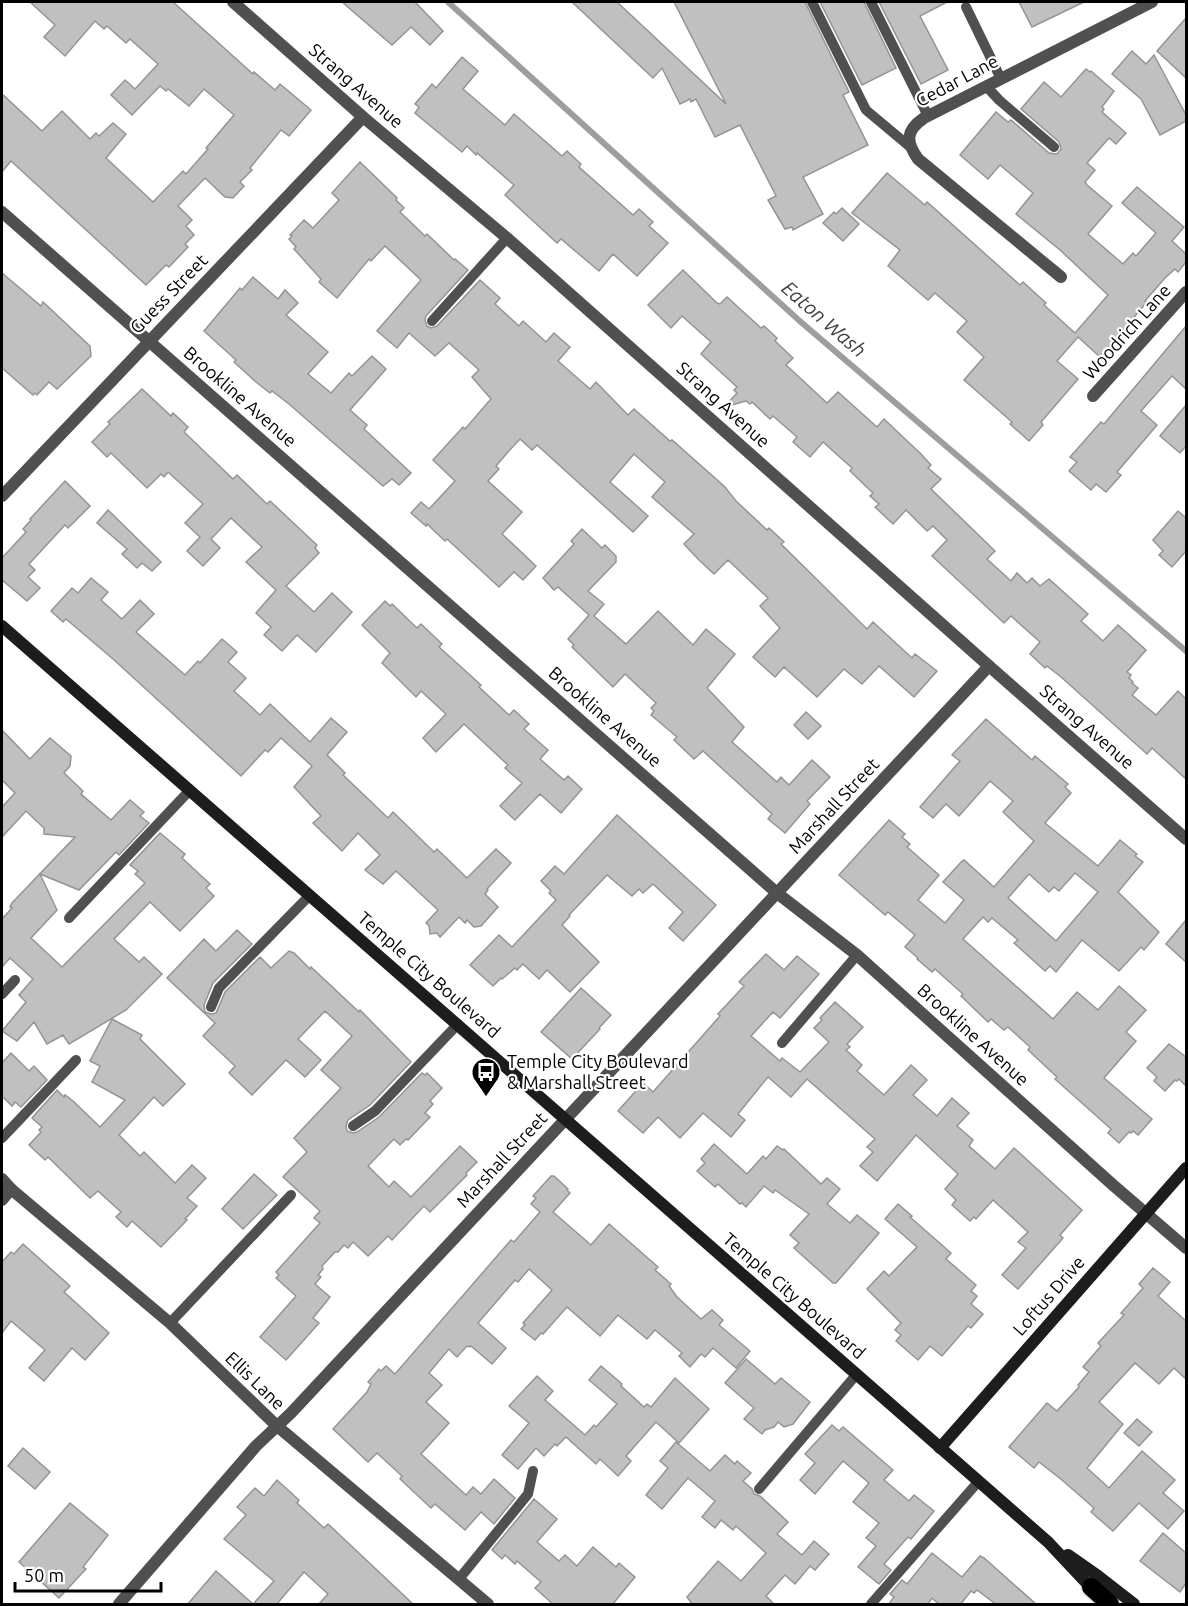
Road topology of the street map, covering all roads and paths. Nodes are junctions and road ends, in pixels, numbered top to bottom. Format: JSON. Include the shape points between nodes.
{"nodes":[{"id":1,"x":233,"y":2,"type":"edge"},
{"id":2,"x":812,"y":2,"type":"edge"},
{"id":3,"x":871,"y":2,"type":"edge"},
{"id":4,"x":1152,"y":2,"type":"edge"},
{"id":5,"x":966,"y":7,"type":"dead end"},
{"id":6,"x":1000,"y":79,"type":"junction"},
{"id":7,"x":986,"y":86,"type":"junction"},
{"id":8,"x":928,"y":116,"type":"junction"},
{"id":9,"x":363,"y":117,"type":"junction"},
{"id":10,"x":909,"y":146,"type":"junction"},
{"id":11,"x":1054,"y":147,"type":"dead end"},
{"id":12,"x":2,"y":212,"type":"edge"},
{"id":13,"x":507,"y":238,"type":"junction"},
{"id":14,"x":1061,"y":277,"type":"dead end"},
{"id":15,"x":1186,"y":292,"type":"edge"},
{"id":16,"x":432,"y":321,"type":"dead end"},
{"id":17,"x":148,"y":341,"type":"junction"},
{"id":18,"x":1093,"y":396,"type":"dead end"},
{"id":19,"x":2,"y":496,"type":"edge"},
{"id":20,"x":2,"y":626,"type":"edge"},
{"id":21,"x":989,"y":666,"type":"junction"},
{"id":22,"x":190,"y":790,"type":"junction"},
{"id":23,"x":1186,"y":839,"type":"edge"},
{"id":24,"x":777,"y":893,"type":"junction"},
{"id":25,"x":310,"y":895,"type":"junction"},
{"id":26,"x":69,"y":918,"type":"dead end"},
{"id":27,"x":857,"y":955,"type":"junction"},
{"id":28,"x":15,"y":980,"type":"dead end"},
{"id":29,"x":2,"y":994,"type":"edge"},
{"id":30,"x":211,"y":1007,"type":"dead end"},
{"id":31,"x":458,"y":1024,"type":"junction"},
{"id":32,"x":782,"y":1043,"type":"dead end"},
{"id":33,"x":76,"y":1060,"type":"dead end"},
{"id":34,"x":565,"y":1119,"type":"junction"},
{"id":35,"x":353,"y":1126,"type":"dead end"},
{"id":36,"x":2,"y":1138,"type":"edge"},
{"id":37,"x":1186,"y":1168,"type":"edge"},
{"id":38,"x":2,"y":1179,"type":"edge"},
{"id":39,"x":11,"y":1189,"type":"junction"},
{"id":40,"x":291,"y":1195,"type":"dead end"},
{"id":41,"x":2,"y":1200,"type":"edge"},
{"id":42,"x":1146,"y":1213,"type":"junction"},
{"id":43,"x":1186,"y":1248,"type":"edge"},
{"id":44,"x":170,"y":1323,"type":"junction"},
{"id":45,"x":856,"y":1375,"type":"junction"},
{"id":46,"x":277,"y":1426,"type":"junction"},
{"id":47,"x":940,"y":1448,"type":"junction"},
{"id":48,"x":533,"y":1471,"type":"dead end"},
{"id":49,"x":978,"y":1482,"type":"junction"},
{"id":50,"x":759,"y":1489,"type":"dead end"},
{"id":51,"x":1048,"y":1542,"type":"junction"},
{"id":52,"x":459,"y":1579,"type":"junction"},
{"id":53,"x":1091,"y":1587,"type":"junction"},
{"id":54,"x":119,"y":1605,"type":"edge"},
{"id":55,"x":488,"y":1605,"type":"edge"},
{"id":56,"x":871,"y":1605,"type":"edge"},
{"id":57,"x":1106,"y":1605,"type":"edge"},
{"id":58,"x":1110,"y":1605,"type":"edge"},
{"id":59,"x":1134,"y":1605,"type":"edge"}],
"edges":[{"from":1,"to":9,"type":"street","name":"Strang Avenue"},
{"from":2,"to":10,"type":"lane","via":[[866,110]]},
{"from":3,"to":8,"type":"lane"},
{"from":4,"to":6,"type":"street","name":"Cedar Lane"},
{"from":5,"to":6,"type":"lane"},
{"from":6,"to":7,"type":"street","name":"Cedar Lane"},
{"from":7,"to":8,"type":"street","name":"Cedar Lane"},
{"from":7,"to":11,"type":"lane"},
{"from":8,"to":10,"type":"street","name":"Cedar Lane","via":[[914,125]]},
{"from":9,"to":13,"type":"street","name":"Strang Avenue"},
{"from":9,"to":17,"type":"street","name":"Guess Street"},
{"from":10,"to":14,"type":"street","via":[[918,159]]},
{"from":12,"to":17,"type":"street","name":"Brookline Avenue"},
{"from":13,"to":16,"type":"lane"},
{"from":13,"to":21,"type":"street","name":"Strang Avenue"},
{"from":15,"to":18,"type":"street","name":"Woodrich Lane"},
{"from":17,"to":19,"type":"street","name":"Guess Street"},
{"from":17,"to":24,"type":"street","name":"Brookline Avenue"},
{"from":20,"to":22,"type":"main road","name":"Temple City Boulevard"},
{"from":21,"to":23,"type":"street","name":"Strang Avenue"},
{"from":21,"to":24,"type":"street","name":"Marshall Street"},
{"from":22,"to":25,"type":"main road","name":"Temple City Boulevard"},
{"from":22,"to":26,"type":"lane"},
{"from":24,"to":27,"type":"street","name":"Brookline Avenue"},
{"from":24,"to":34,"type":"street","name":"Marshall Street"},
{"from":25,"to":30,"type":"lane","via":[[219,988]]},
{"from":25,"to":31,"type":"main road","name":"Temple City Boulevard"},
{"from":27,"to":32,"type":"lane"},
{"from":27,"to":42,"type":"street","name":"Brookline Avenue"},
{"from":28,"to":29,"type":"lane"},
{"from":31,"to":34,"type":"main road","name":"Temple City Boulevard"},
{"from":31,"to":35,"type":"lane","via":[[375,1111]]},
{"from":33,"to":36,"type":"lane"},
{"from":34,"to":45,"type":"main road","name":"Temple City Boulevard"},
{"from":34,"to":46,"type":"street","name":"Marshall Street"},
{"from":37,"to":42,"type":"main road","name":"Loftus Drive"},
{"from":38,"to":39,"type":"street","name":"Ellis Lane"},
{"from":39,"to":41,"type":"street"},
{"from":39,"to":44,"type":"street","name":"Ellis Lane"},
{"from":40,"to":44,"type":"lane"},
{"from":42,"to":43,"type":"street","name":"Brookline Avenue"},
{"from":42,"to":47,"type":"main road","name":"Loftus Drive"},
{"from":44,"to":46,"type":"street","name":"Ellis Lane"},
{"from":45,"to":47,"type":"main road","name":"Temple City Boulevard"},
{"from":45,"to":50,"type":"lane"},
{"from":46,"to":52,"type":"street","name":"Ellis Lane"},
{"from":46,"to":54,"type":"street","name":"Marshall Street"},
{"from":47,"to":49,"type":"main road","name":"Temple City Boulevard"},
{"from":48,"to":52,"type":"lane","via":[[528,1494]]},
{"from":49,"to":51,"type":"main road","name":"Temple City Boulevard"},
{"from":49,"to":56,"type":"lane"},
{"from":51,"to":53,"type":"main road","name":"Temple City Boulevard"},
{"from":51,"to":59,"type":"main road","name":"Temple City Boulevard"},
{"from":52,"to":55,"type":"street","name":"Ellis Lane"},
{"from":53,"to":57,"type":"main road","name":"Temple City Boulevard"},
{"from":53,"to":58,"type":"highway"}]}
